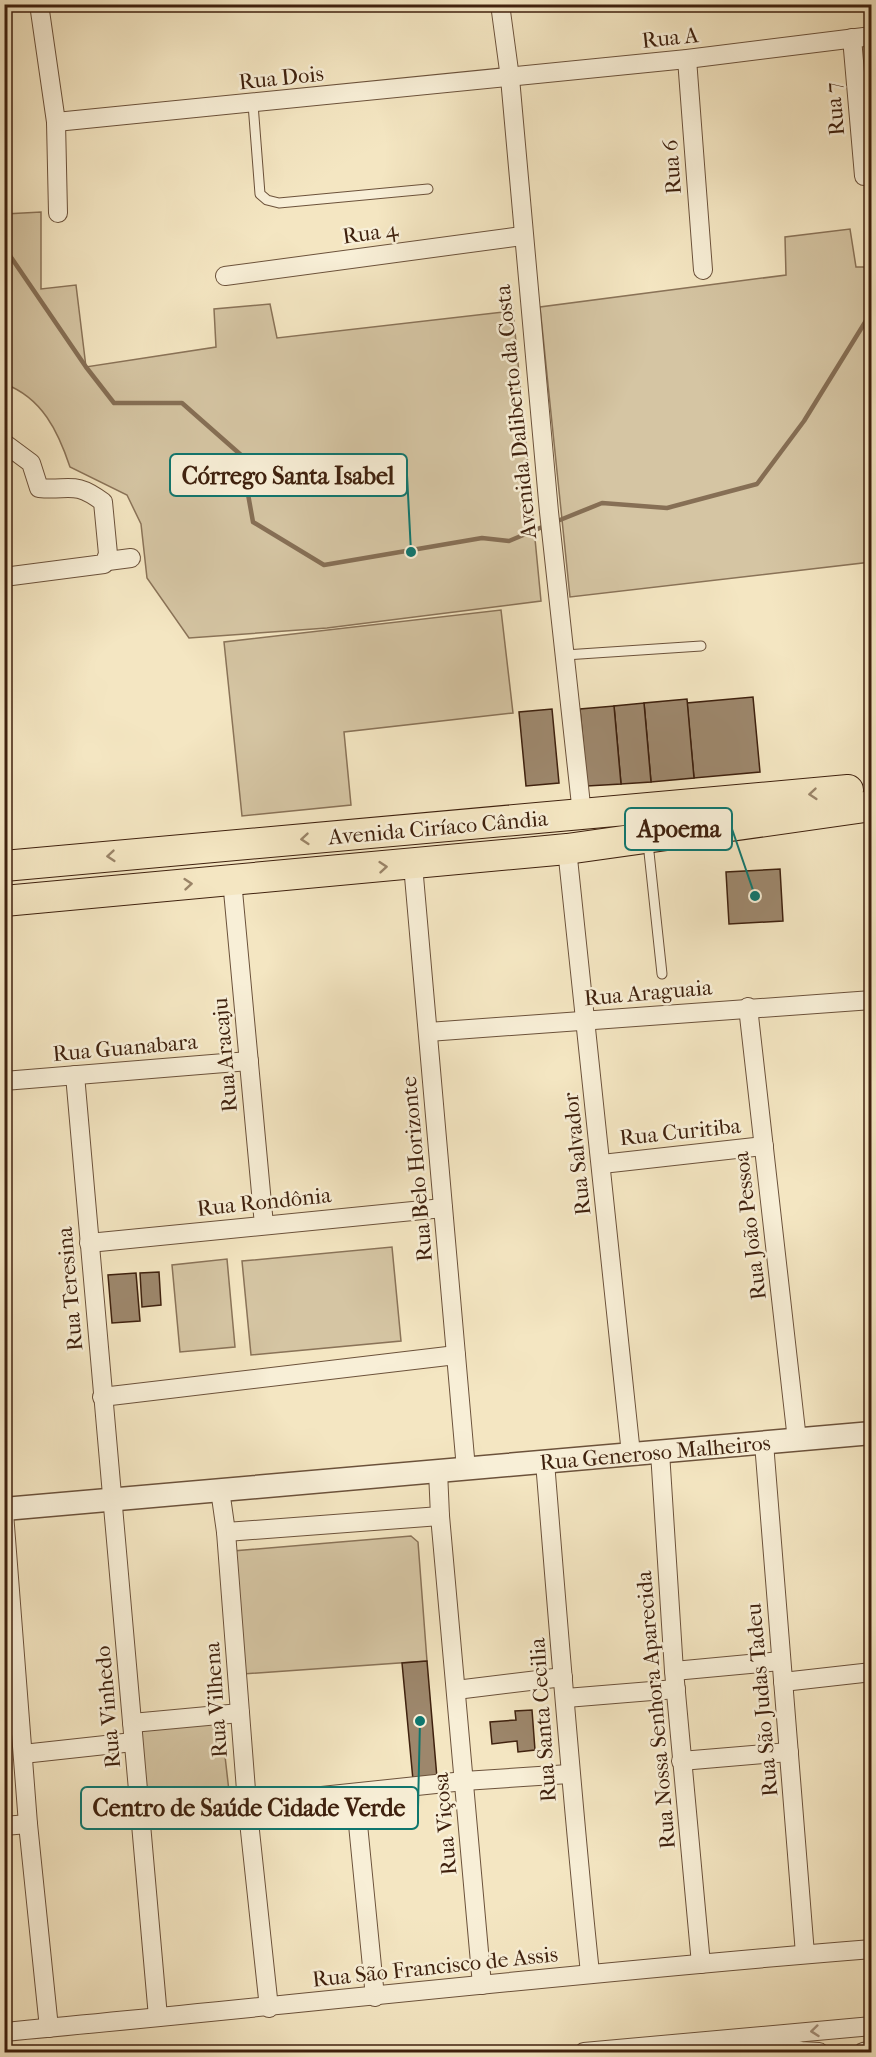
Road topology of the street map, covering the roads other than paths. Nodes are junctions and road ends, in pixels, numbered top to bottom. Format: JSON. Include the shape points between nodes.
{"nodes":[{"id":1,"x":39,"y":4,"type":"edge"},
{"id":2,"x":500,"y":4,"type":"edge"},
{"id":3,"x":872,"y":36,"type":"edge"},
{"id":4,"x":852,"y":38,"type":"junction"},
{"id":5,"x":687,"y":59,"type":"junction"},
{"id":6,"x":510,"y":78,"type":"junction"},
{"id":7,"x":253,"y":104,"type":"junction"},
{"id":8,"x":56,"y":122,"type":"junction"},
{"id":9,"x":864,"y":176,"type":"dead end"},
{"id":10,"x":428,"y":189,"type":"dead end"},
{"id":11,"x":58,"y":213,"type":"dead end"},
{"id":12,"x":522,"y":236,"type":"junction"},
{"id":13,"x":703,"y":270,"type":"dead end"},
{"id":14,"x":225,"y":276,"type":"dead end"},
{"id":15,"x":4,"y":443,"type":"edge"},
{"id":16,"x":131,"y":558,"type":"dead end"},
{"id":17,"x":108,"y":561,"type":"junction"},
{"id":18,"x":4,"y":577,"type":"edge"},
{"id":19,"x":701,"y":646,"type":"dead end"},
{"id":20,"x":565,"y":655,"type":"junction"},
{"id":21,"x":872,"y":788,"type":"edge"},
{"id":22,"x":872,"y":806,"type":"edge"},
{"id":23,"x":582,"y":814,"type":"junction"},
{"id":24,"x":872,"y":827,"type":"edge"},
{"id":25,"x":648,"y":843,"type":"junction"},
{"id":26,"x":602,"y":844,"type":"junction"},
{"id":27,"x":567,"y":849,"type":"junction"},
{"id":28,"x":413,"y":865,"type":"junction"},
{"id":29,"x":4,"y":866,"type":"edge"},
{"id":30,"x":232,"y":880,"type":"junction"},
{"id":31,"x":4,"y":901,"type":"edge"},
{"id":32,"x":662,"y":974,"type":"dead end"},
{"id":33,"x":872,"y":1000,"type":"edge"},
{"id":34,"x":748,"y":1007,"type":"junction"},
{"id":35,"x":585,"y":1021,"type":"junction"},
{"id":36,"x":428,"y":1032,"type":"junction"},
{"id":37,"x":249,"y":1061,"type":"junction"},
{"id":38,"x":75,"y":1075,"type":"junction"},
{"id":39,"x":4,"y":1081,"type":"edge"},
{"id":40,"x":764,"y":1146,"type":"junction"},
{"id":41,"x":602,"y":1164,"type":"junction"},
{"id":42,"x":443,"y":1208,"type":"junction"},
{"id":43,"x":264,"y":1225,"type":"junction"},
{"id":44,"x":89,"y":1243,"type":"junction"},
{"id":45,"x":456,"y":1355,"type":"junction"},
{"id":46,"x":102,"y":1397,"type":"junction"},
{"id":47,"x":872,"y":1433,"type":"edge"},
{"id":48,"x":797,"y":1440,"type":"junction"},
{"id":49,"x":764,"y":1443,"type":"junction"},
{"id":50,"x":660,"y":1452,"type":"junction"},
{"id":51,"x":631,"y":1454,"type":"junction"},
{"id":52,"x":545,"y":1462,"type":"junction"},
{"id":53,"x":466,"y":1469,"type":"junction"},
{"id":54,"x":438,"y":1471,"type":"junction"},
{"id":55,"x":220,"y":1490,"type":"junction"},
{"id":56,"x":112,"y":1500,"type":"junction"},
{"id":57,"x":4,"y":1511,"type":"edge"},
{"id":58,"x":440,"y":1516,"type":"junction"},
{"id":59,"x":226,"y":1532,"type":"junction"},
{"id":60,"x":781,"y":1661,"type":"junction"},
{"id":61,"x":674,"y":1671,"type":"junction"},
{"id":62,"x":872,"y":1672,"type":"edge"},
{"id":63,"x":563,"y":1677,"type":"junction"},
{"id":64,"x":783,"y":1682,"type":"junction"},
{"id":65,"x":676,"y":1689,"type":"junction"},
{"id":66,"x":456,"y":1690,"type":"junction"},
{"id":67,"x":566,"y":1698,"type":"junction"},
{"id":68,"x":240,"y":1713,"type":"junction"},
{"id":69,"x":132,"y":1723,"type":"junction"},
{"id":70,"x":13,"y":1732,"type":"edge"},
{"id":71,"x":133,"y":1742,"type":"junction"},
{"id":72,"x":789,"y":1752,"type":"junction"},
{"id":73,"x":23,"y":1754,"type":"junction"},
{"id":74,"x":681,"y":1761,"type":"junction"},
{"id":75,"x":569,"y":1774,"type":"junction"},
{"id":76,"x":464,"y":1781,"type":"junction"},
{"id":77,"x":355,"y":1794,"type":"junction"},
{"id":78,"x":247,"y":1803,"type":"junction"},
{"id":79,"x":141,"y":1815,"type":"junction"},
{"id":80,"x":28,"y":1824,"type":"junction"},
{"id":81,"x":4,"y":1826,"type":"edge"},
{"id":82,"x":872,"y":1949,"type":"edge"},
{"id":83,"x":806,"y":1954,"type":"junction"},
{"id":84,"x":701,"y":1964,"type":"junction"},
{"id":85,"x":590,"y":1973,"type":"junction"},
{"id":86,"x":482,"y":1985,"type":"junction"},
{"id":87,"x":375,"y":1997,"type":"junction"},
{"id":88,"x":269,"y":2008,"type":"junction"},
{"id":89,"x":158,"y":2018,"type":"junction"},
{"id":90,"x":872,"y":2026,"type":"edge"},
{"id":91,"x":49,"y":2028,"type":"junction"},
{"id":92,"x":4,"y":2032,"type":"edge"},
{"id":93,"x":759,"y":2037,"type":"junction"},
{"id":94,"x":872,"y":2050,"type":"edge"},
{"id":95,"x":584,"y":2052,"type":"edge"},
{"id":96,"x":771,"y":2052,"type":"edge"},
{"id":97,"x":819,"y":2052,"type":"edge"},
{"id":98,"x":863,"y":2052,"type":"edge"}],
"edges":[{"from":1,"to":8,"type":"street"},
{"from":2,"to":6,"type":"street","name":"Avenida Daliberto da Costa"},
{"from":3,"to":4,"type":"street","name":"Rua A"},
{"from":4,"to":5,"type":"street","name":"Rua A"},
{"from":4,"to":9,"type":"street","name":"Rua 7"},
{"from":5,"to":6,"type":"street","name":"Rua A"},
{"from":5,"to":13,"type":"street","name":"Rua 6"},
{"from":6,"to":7,"type":"street","name":"Rua Dois"},
{"from":6,"to":12,"type":"street","name":"Avenida Daliberto da Costa"},
{"from":7,"to":8,"type":"street","name":"Rua Dois"},
{"from":7,"to":10,"type":"lane","via":[[260,194],[267,200],[279,203]]},
{"from":8,"to":11,"type":"street"},
{"from":12,"to":14,"type":"street","name":"Rua 4"},
{"from":12,"to":20,"type":"street","name":"Avenida Daliberto da Costa"},
{"from":15,"to":17,"type":"street","via":[[32,463],[39,488],[70,486],[94,494],[103,502]]},
{"from":16,"to":17,"type":"street"},
{"from":17,"to":18,"type":"street"},
{"from":19,"to":20,"type":"lane"},
{"from":20,"to":23,"type":"street","name":"Avenida Daliberto da Costa"},
{"from":21,"to":23,"type":"highway","name":"Avenida Ciríaco Cândia","one_way":true},
{"from":22,"to":26,"type":"highway"},
{"from":23,"to":29,"type":"highway","name":"Avenida Ciríaco Cândia","one_way":true},
{"from":24,"to":25,"type":"highway","via":[[713,842]]},
{"from":25,"to":26,"type":"highway"},
{"from":25,"to":32,"type":"lane"},
{"from":26,"to":27,"type":"highway","name":"Avenida Ciríaco Cândia"},
{"from":27,"to":28,"type":"highway","name":"Avenida Ciríaco Cândia"},
{"from":27,"to":35,"type":"street","name":"Rua Salvador"},
{"from":30,"to":28,"type":"highway","name":"Avenida Ciríaco Cândia","one_way":true},
{"from":28,"to":36,"type":"street","name":"Rua Belo Horizonte"},
{"from":31,"to":30,"type":"highway","name":"Avenida Ciríaco Cândia","one_way":true},
{"from":30,"to":37,"type":"street","name":"Rua Aracaju"},
{"from":33,"to":34,"type":"street","name":"Rua Araguaia"},
{"from":34,"to":35,"type":"street","name":"Rua Araguaia"},
{"from":34,"to":40,"type":"street","name":"Rua João Pessoa"},
{"from":35,"to":36,"type":"street","name":"Rua Araguaia"},
{"from":35,"to":41,"type":"street","name":"Rua Salvador"},
{"from":36,"to":42,"type":"street","name":"Rua Belo Horizonte"},
{"from":37,"to":38,"type":"street","name":"Rua Guanabara"},
{"from":37,"to":43,"type":"street","name":"Rua Aracaju"},
{"from":38,"to":39,"type":"street","name":"Rua Guanabara"},
{"from":38,"to":44,"type":"street","name":"Rua Teresina"},
{"from":40,"to":41,"type":"street","name":"Rua Curitiba"},
{"from":40,"to":48,"type":"street","name":"Rua João Pessoa"},
{"from":41,"to":51,"type":"street","name":"Rua Salvador"},
{"from":42,"to":43,"type":"street","name":"Rua Rondônia"},
{"from":42,"to":45,"type":"street","name":"Rua Belo Horizonte"},
{"from":43,"to":44,"type":"street","name":"Rua Rondônia"},
{"from":44,"to":46,"type":"street","name":"Rua Teresina"},
{"from":45,"to":46,"type":"street"},
{"from":45,"to":53,"type":"street","name":"Rua Belo Horizonte"},
{"from":46,"to":56,"type":"street","name":"Rua Teresina"},
{"from":47,"to":48,"type":"street","name":"Rua Generoso Malheiros"},
{"from":48,"to":49,"type":"street","name":"Rua Generoso Malheiros"},
{"from":49,"to":50,"type":"street","name":"Rua Generoso Malheiros"},
{"from":49,"to":60,"type":"street","name":"Rua São Judas Tadeu"},
{"from":50,"to":51,"type":"street","name":"Rua Generoso Malheiros"},
{"from":50,"to":61,"type":"street","name":"Rua Nossa Senhora Aparecida"},
{"from":51,"to":52,"type":"street","name":"Rua Generoso Malheiros"},
{"from":52,"to":53,"type":"street","name":"Rua Generoso Malheiros"},
{"from":52,"to":63,"type":"street","name":"Rua Santa Cecilia"},
{"from":53,"to":54,"type":"street","name":"Rua Generoso Malheiros"},
{"from":54,"to":55,"type":"street","name":"Rua Generoso Malheiros"},
{"from":54,"to":58,"type":"street"},
{"from":55,"to":56,"type":"street","name":"Rua Generoso Malheiros"},
{"from":55,"to":59,"type":"street"},
{"from":56,"to":57,"type":"street","name":"Rua Generoso Malheiros"},
{"from":56,"to":69,"type":"street","name":"Rua Vinhedo"},
{"from":57,"to":70,"type":"street"},
{"from":58,"to":59,"type":"street"},
{"from":58,"to":66,"type":"street","name":"Rua Viçosa"},
{"from":59,"to":68,"type":"street","name":"Rua Vilhena"},
{"from":60,"to":61,"type":"street"},
{"from":60,"to":64,"type":"street","name":"Rua São Judas Tadeu"},
{"from":61,"to":65,"type":"street","name":"Rua Nossa Senhora Aparecida"},
{"from":62,"to":64,"type":"street"},
{"from":63,"to":66,"type":"street"},
{"from":63,"to":67,"type":"street","name":"Rua Santa Cecilia"},
{"from":64,"to":72,"type":"street","name":"Rua São Judas Tadeu"},
{"from":65,"to":67,"type":"street"},
{"from":65,"to":74,"type":"street","name":"Rua Nossa Senhora Aparecida"},
{"from":66,"to":76,"type":"street","name":"Rua Viçosa"},
{"from":67,"to":75,"type":"street","name":"Rua Santa Cecilia"},
{"from":68,"to":69,"type":"street"},
{"from":68,"to":78,"type":"street","name":"Rua Vilhena"},
{"from":69,"to":71,"type":"street","name":"Rua Vinhedo"},
{"from":70,"to":73,"type":"street"},
{"from":71,"to":73,"type":"street"},
{"from":71,"to":79,"type":"street","name":"Rua Vinhedo"},
{"from":72,"to":74,"type":"street"},
{"from":72,"to":83,"type":"street","name":"Rua São Judas Tadeu"},
{"from":73,"to":80,"type":"street"},
{"from":74,"to":84,"type":"street","name":"Rua Nossa Senhora Aparecida"},
{"from":75,"to":76,"type":"street"},
{"from":75,"to":85,"type":"street","name":"Rua Santa Cecilia"},
{"from":76,"to":77,"type":"street"},
{"from":76,"to":86,"type":"street","name":"Rua Viçosa"},
{"from":77,"to":78,"type":"street"},
{"from":77,"to":87,"type":"street"},
{"from":78,"to":79,"type":"street"},
{"from":78,"to":88,"type":"street","name":"Rua Vilhena"},
{"from":79,"to":89,"type":"street","name":"Rua Vinhedo"},
{"from":80,"to":81,"type":"street"},
{"from":80,"to":91,"type":"street"},
{"from":82,"to":83,"type":"street","name":"Rua São Francisco de Assis"},
{"from":83,"to":84,"type":"street","name":"Rua São Francisco de Assis"},
{"from":84,"to":85,"type":"street","name":"Rua São Francisco de Assis"},
{"from":85,"to":86,"type":"street","name":"Rua São Francisco de Assis"},
{"from":86,"to":87,"type":"street","name":"Rua São Francisco de Assis"},
{"from":87,"to":88,"type":"street","name":"Rua São Francisco de Assis"},
{"from":88,"to":89,"type":"street","name":"Rua São Francisco de Assis"},
{"from":89,"to":91,"type":"street","name":"Rua São Francisco de Assis"},
{"from":90,"to":93,"type":"street","one_way":true},
{"from":91,"to":92,"type":"street","name":"Rua São Francisco de Assis"},
{"from":93,"to":95,"type":"street"},
{"from":93,"to":96,"type":"street"},
{"from":93,"to":97,"type":"street"},
{"from":94,"to":98,"type":"street"}]}
